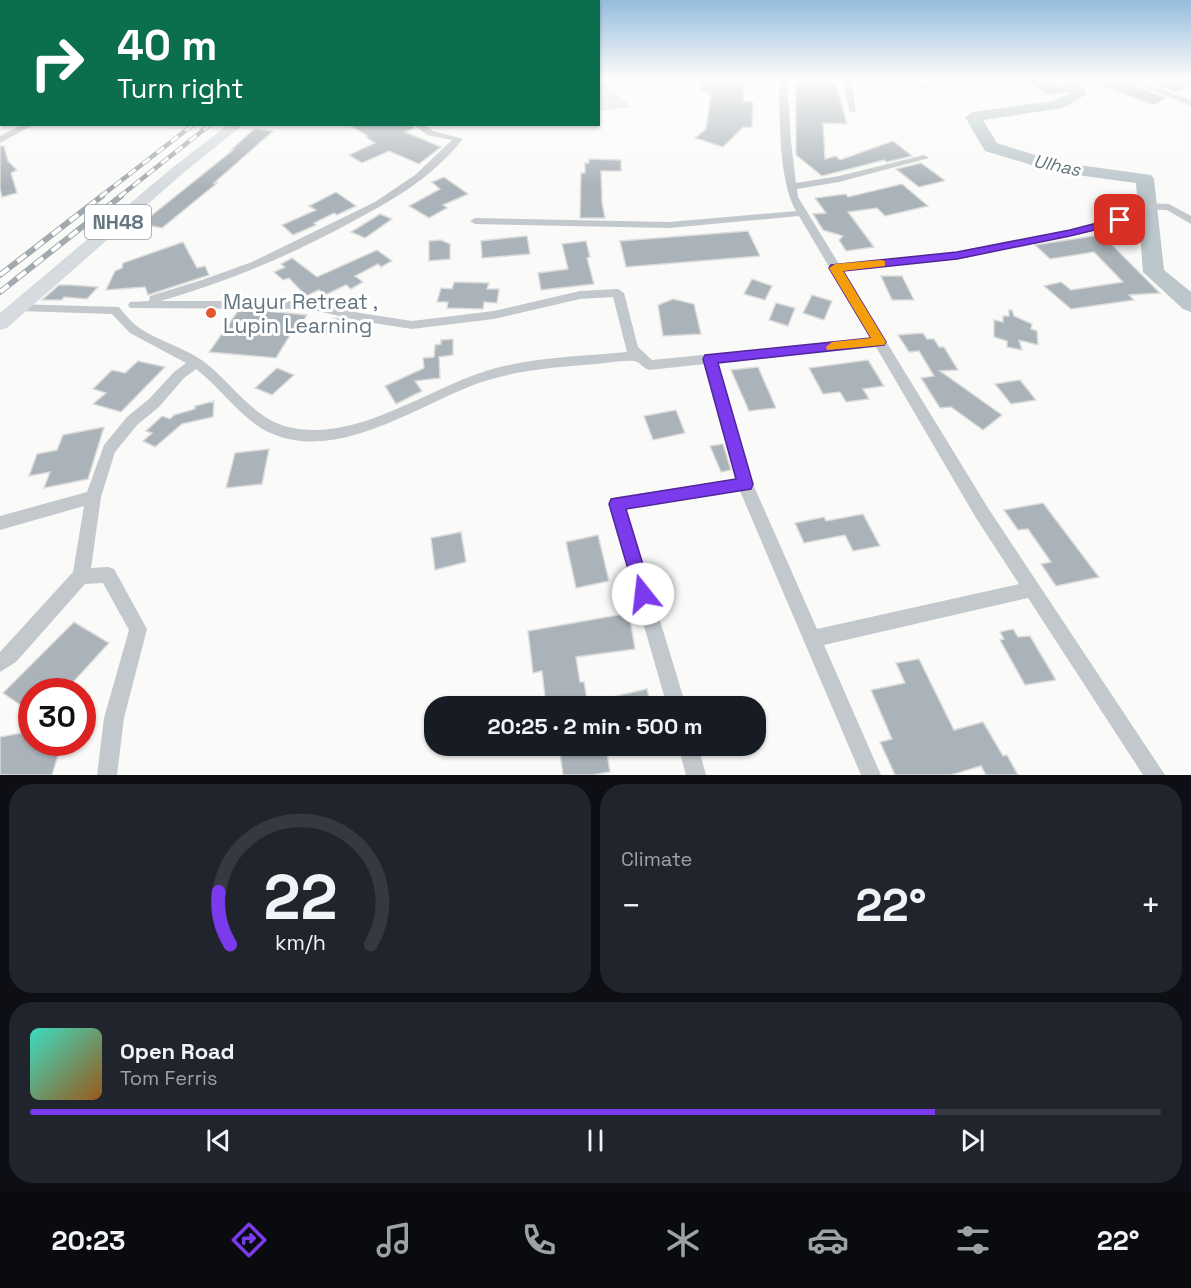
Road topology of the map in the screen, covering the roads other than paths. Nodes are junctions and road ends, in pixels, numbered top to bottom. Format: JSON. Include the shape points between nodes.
{"nodes":[{"id":1,"x":785,"y":115,"type":"edge"},
{"id":2,"x":27,"y":126,"type":"edge"},
{"id":3,"x":221,"y":126,"type":"edge"},
{"id":4,"x":235,"y":126,"type":"edge"},
{"id":5,"x":420,"y":126,"type":"edge"},
{"id":6,"x":0,"y":140,"type":"edge"},
{"id":7,"x":924,"y":158,"type":"dead end"},
{"id":8,"x":792,"y":187,"type":"junction"},
{"id":9,"x":803,"y":213,"type":"junction"},
{"id":10,"x":475,"y":221,"type":"dead end"},
{"id":11,"x":1191,"y":221,"type":"edge"},
{"id":12,"x":835,"y":268,"type":"junction"},
{"id":13,"x":134,"y":305,"type":"junction"},
{"id":14,"x":19,"y":307,"type":"junction"},
{"id":15,"x":0,"y":308,"type":"edge"},
{"id":16,"x":115,"y":310,"type":"junction"},
{"id":17,"x":0,"y":323,"type":"edge"},
{"id":18,"x":879,"y":342,"type":"junction"},
{"id":19,"x":639,"y":356,"type":"junction"},
{"id":20,"x":710,"y":359,"type":"junction"},
{"id":21,"x":196,"y":362,"type":"junction"},
{"id":22,"x":745,"y":484,"type":"junction"},
{"id":23,"x":93,"y":497,"type":"junction"},
{"id":24,"x":0,"y":523,"type":"edge"},
{"id":25,"x":81,"y":576,"type":"junction"},
{"id":26,"x":1032,"y":589,"type":"junction"},
{"id":27,"x":812,"y":639,"type":"junction"},
{"id":28,"x":0,"y":663,"type":"edge"},
{"id":29,"x":673,"y":696,"type":"edge"},
{"id":30,"x":690,"y":756,"type":"edge"},
{"id":31,"x":106,"y":775,"type":"edge"},
{"id":32,"x":696,"y":775,"type":"edge"},
{"id":33,"x":871,"y":775,"type":"edge"},
{"id":34,"x":1155,"y":775,"type":"edge"}],
"edges":[{"from":1,"to":8,"type":"street"},
{"from":2,"to":6,"type":"street"},
{"from":3,"to":15,"type":"highway","number":"NH48"},
{"from":4,"to":14,"type":"highway","number":"NH48"},
{"from":5,"to":13,"type":"street","via":[[430,133],[458,139],[402,191],[323,234],[242,271]]},
{"from":7,"to":8,"type":"street"},
{"from":8,"to":9,"type":"street"},
{"from":9,"to":10,"type":"street","via":[[669,225]]},
{"from":9,"to":12,"type":"street"},
{"from":11,"to":12,"type":"street","via":[[1169,207],[1136,206],[1120,220],[1070,233],[957,255]]},
{"from":12,"to":18,"type":"street"},
{"from":13,"to":16,"type":"street"},
{"from":13,"to":19,"type":"street","via":[[310,305],[412,325],[494,315],[580,295],[618,293],[632,349]]},
{"from":14,"to":16,"type":"street"},
{"from":14,"to":17,"type":"highway","number":"NH48"},
{"from":16,"to":21,"type":"street","via":[[132,329]]},
{"from":18,"to":20,"type":"street"},
{"from":18,"to":26,"type":"street"},
{"from":19,"to":20,"type":"street","via":[[649,365]]},
{"from":19,"to":21,"type":"street","via":[[543,364],[494,373],[380,421],[313,435],[287,433],[257,417]]},
{"from":20,"to":22,"type":"street"},
{"from":21,"to":23,"type":"street","via":[[132,421],[109,449]]},
{"from":22,"to":27,"type":"street"},
{"from":22,"to":29,"type":"street","via":[[617,504]]},
{"from":23,"to":24,"type":"street"},
{"from":23,"to":25,"type":"street"},
{"from":25,"to":28,"type":"street"},
{"from":25,"to":31,"type":"street","via":[[108,574],[138,629],[114,718]]},
{"from":26,"to":27,"type":"street"},
{"from":26,"to":34,"type":"street"},
{"from":27,"to":33,"type":"street"},
{"from":30,"to":32,"type":"street"}]}
